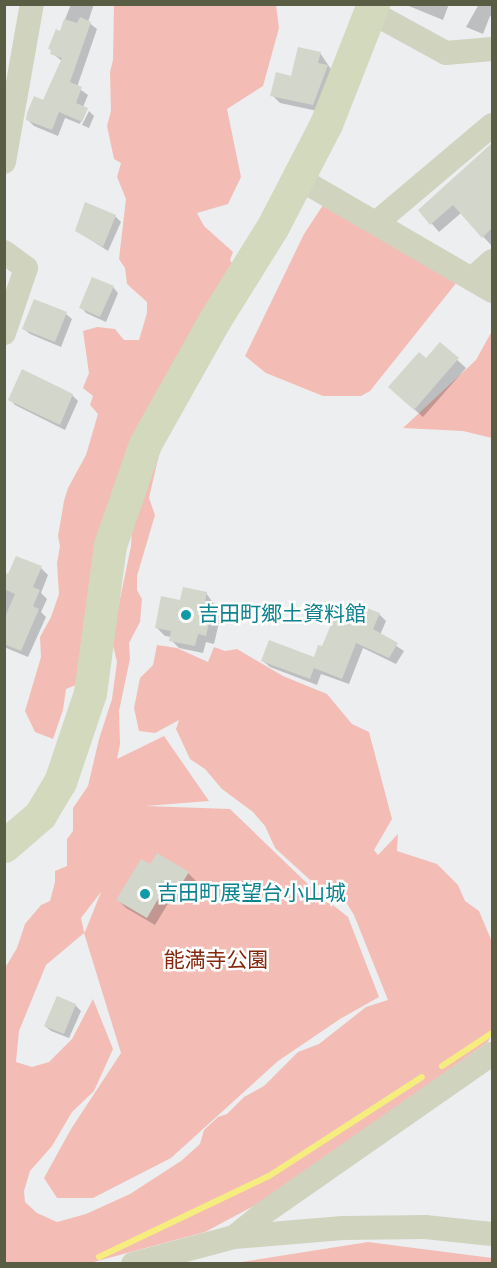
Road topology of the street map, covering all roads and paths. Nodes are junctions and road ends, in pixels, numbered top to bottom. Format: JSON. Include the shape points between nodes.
{"nodes":[{"id":1,"x":32,"y":4,"type":"edge"},
{"id":2,"x":372,"y":8,"type":"edge"},
{"id":3,"x":492,"y":48,"type":"edge"},
{"id":4,"x":492,"y":125,"type":"edge"},
{"id":5,"x":4,"y":162,"type":"edge"},
{"id":6,"x":298,"y":178,"type":"junction"},
{"id":7,"x":376,"y":224,"type":"junction"},
{"id":8,"x":4,"y":252,"type":"edge"},
{"id":9,"x":492,"y":261,"type":"edge"},
{"id":10,"x":472,"y":279,"type":"junction"},
{"id":11,"x":492,"y":291,"type":"edge"},
{"id":12,"x":4,"y":333,"type":"edge"},
{"id":13,"x":4,"y":846,"type":"edge"},
{"id":14,"x":492,"y":1054,"type":"edge"},
{"id":15,"x":492,"y":1234,"type":"edge"},
{"id":16,"x":234,"y":1237,"type":"junction"},
{"id":17,"x":133,"y":1263,"type":"edge"}],
"edges":[{"from":1,"to":5,"type":"street"},
{"from":2,"to":3,"type":"street","via":[[446,53]]},
{"from":2,"to":6,"type":"street","via":[[326,124]]},
{"from":4,"to":7,"type":"street"},
{"from":6,"to":7,"type":"street"},
{"from":6,"to":13,"type":"street","via":[[144,444],[110,545],[90,693],[60,782],[40,815]]},
{"from":7,"to":10,"type":"street"},
{"from":8,"to":12,"type":"street","via":[[26,268]]},
{"from":9,"to":10,"type":"street"},
{"from":10,"to":11,"type":"street"},
{"from":14,"to":16,"type":"street"},
{"from":15,"to":16,"type":"street","via":[[425,1227],[343,1228]]},
{"from":16,"to":17,"type":"street"}]}
